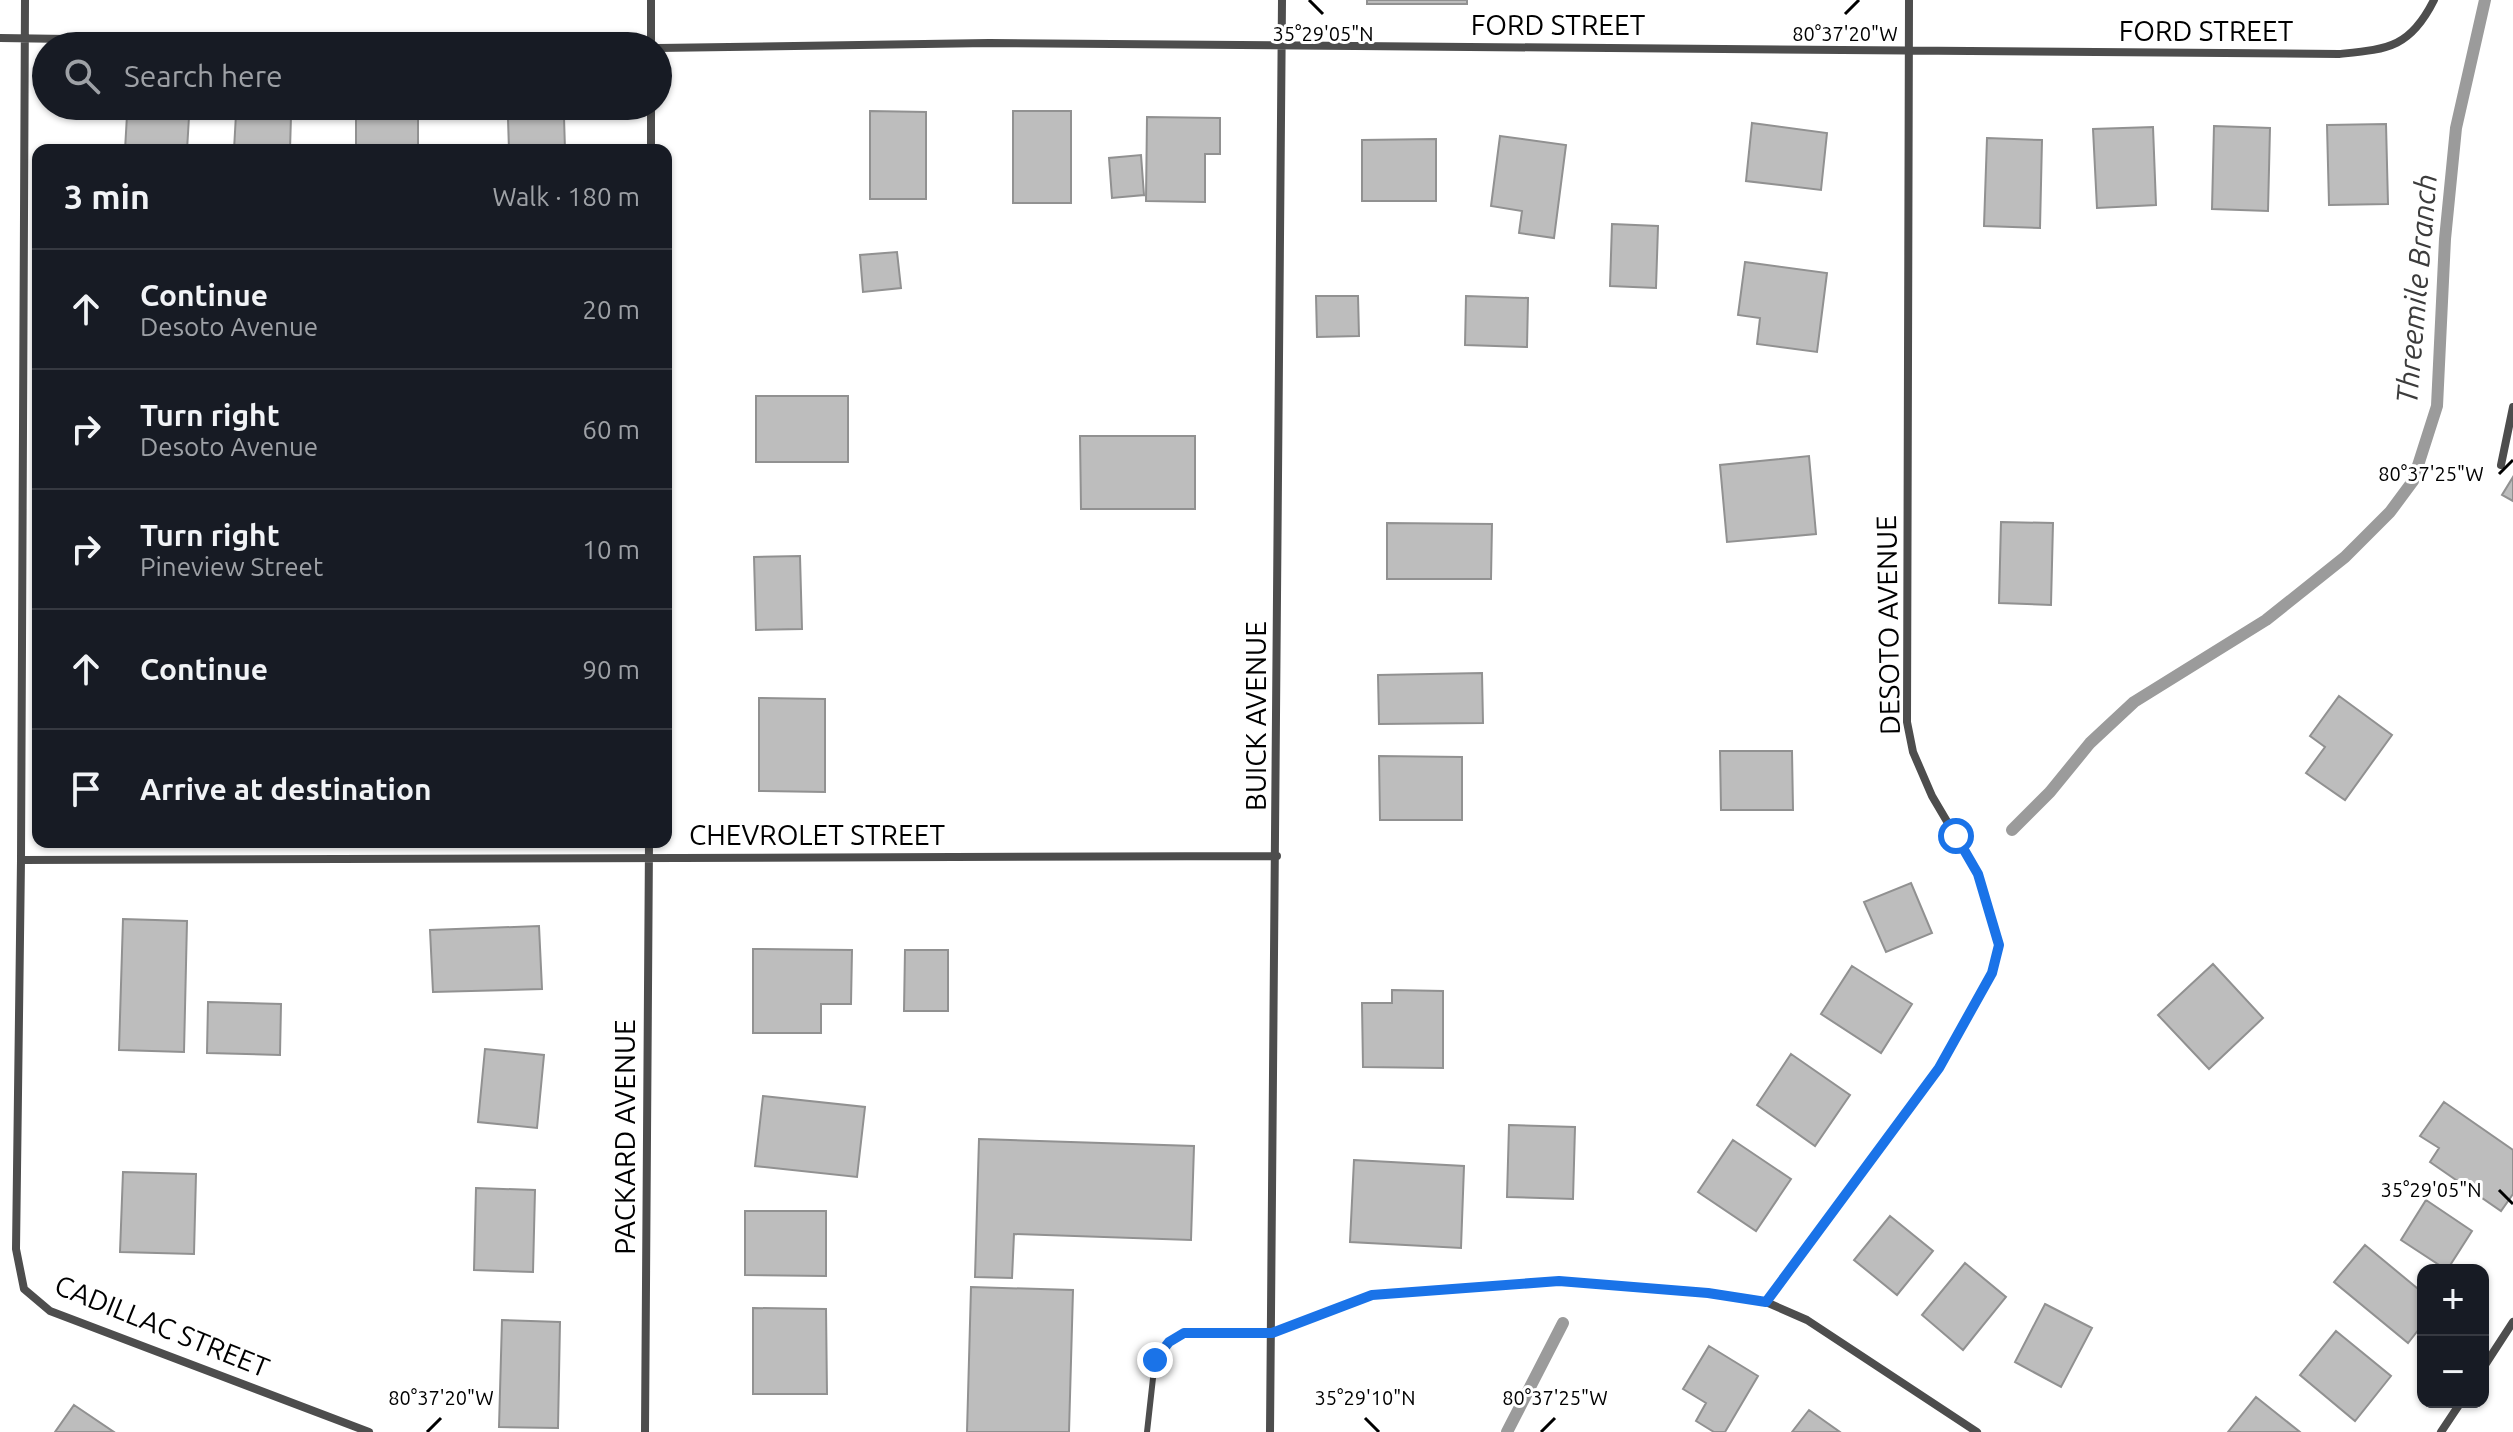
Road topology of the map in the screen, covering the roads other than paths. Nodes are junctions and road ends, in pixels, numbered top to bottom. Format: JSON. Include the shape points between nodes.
{"nodes":[{"id":1,"x":25,"y":0,"type":"edge"},
{"id":2,"x":651,"y":0,"type":"edge"},
{"id":3,"x":1282,"y":0,"type":"edge"},
{"id":4,"x":1909,"y":0,"type":"edge"},
{"id":5,"x":2434,"y":0,"type":"edge"},
{"id":6,"x":651,"y":32,"type":"edge"},
{"id":7,"x":0,"y":38,"type":"edge"},
{"id":8,"x":25,"y":39,"type":"junction"},
{"id":9,"x":32,"y":39,"type":"edge"},
{"id":10,"x":1282,"y":45,"type":"junction"},
{"id":11,"x":672,"y":48,"type":"edge"},
{"id":12,"x":1908,"y":50,"type":"junction"},
{"id":13,"x":651,"y":120,"type":"edge"},
{"id":14,"x":651,"y":144,"type":"edge"},
{"id":15,"x":2513,"y":407,"type":"edge"},
{"id":16,"x":2501,"y":465,"type":"dead end"},
{"id":17,"x":649,"y":848,"type":"edge"},
{"id":18,"x":1277,"y":856,"type":"junction"},
{"id":19,"x":649,"y":858,"type":"junction"},
{"id":20,"x":21,"y":860,"type":"junction"},
{"id":21,"x":1708,"y":1293,"type":"joint"},
{"id":22,"x":1766,"y":1302,"type":"junction"},
{"id":23,"x":2513,"y":1322,"type":"edge"},
{"id":24,"x":1272,"y":1333,"type":"junction"},
{"id":25,"x":2489,"y":1359,"type":"edge"},
{"id":26,"x":2457,"y":1408,"type":"edge"},
{"id":27,"x":369,"y":1432,"type":"edge"},
{"id":28,"x":645,"y":1432,"type":"edge"},
{"id":29,"x":1147,"y":1432,"type":"edge"},
{"id":30,"x":1270,"y":1432,"type":"edge"},
{"id":31,"x":1977,"y":1432,"type":"edge"},
{"id":32,"x":2441,"y":1432,"type":"edge"}],
"edges":[{"from":1,"to":8,"type":"street","name":"CADILLAC STREET"},
{"from":2,"to":6,"type":"street"},
{"from":3,"to":10,"type":"street","name":"BUICK AVENUE"},
{"from":4,"to":12,"type":"street","name":"DESOTO AVENUE"},
{"from":5,"to":12,"type":"street","name":"FORD STREET","via":[[2403,41],[2363,52]]},
{"from":7,"to":8,"type":"street"},
{"from":8,"to":9,"type":"street"},
{"from":8,"to":20,"type":"street","name":"CADILLAC STREET"},
{"from":10,"to":11,"type":"street","name":"FORD STREET"},
{"from":10,"to":12,"type":"street","name":"FORD STREET"},
{"from":10,"to":18,"type":"street","name":"BUICK AVENUE"},
{"from":12,"to":22,"type":"street","name":"DESOTO AVENUE","via":[[1907,722],[1932,796],[1978,874],[1999,945],[1992,973],[1939,1068]]},
{"from":13,"to":14,"type":"street"},
{"from":15,"to":16,"type":"street"},
{"from":17,"to":19,"type":"street","name":"PACKARD AVENUE"},
{"from":18,"to":19,"type":"street","name":"CHEVROLET STREET"},
{"from":18,"to":24,"type":"street","name":"BUICK AVENUE"},
{"from":19,"to":20,"type":"street","name":"CHEVROLET STREET"},
{"from":19,"to":28,"type":"street","name":"PACKARD AVENUE"},
{"from":20,"to":27,"type":"street","name":"CADILLAC STREET","via":[[16,1249],[24,1289],[50,1311]]},
{"from":21,"to":22,"type":"street"},
{"from":21,"to":24,"type":"lane","via":[[1559,1281],[1372,1295]]},
{"from":22,"to":31,"type":"street","via":[[1807,1320]]},
{"from":23,"to":25,"type":"street"},
{"from":24,"to":29,"type":"lane","via":[[1184,1333],[1169,1342],[1155,1360]]},
{"from":24,"to":30,"type":"street","name":"BUICK AVENUE"},
{"from":26,"to":32,"type":"street"}]}
